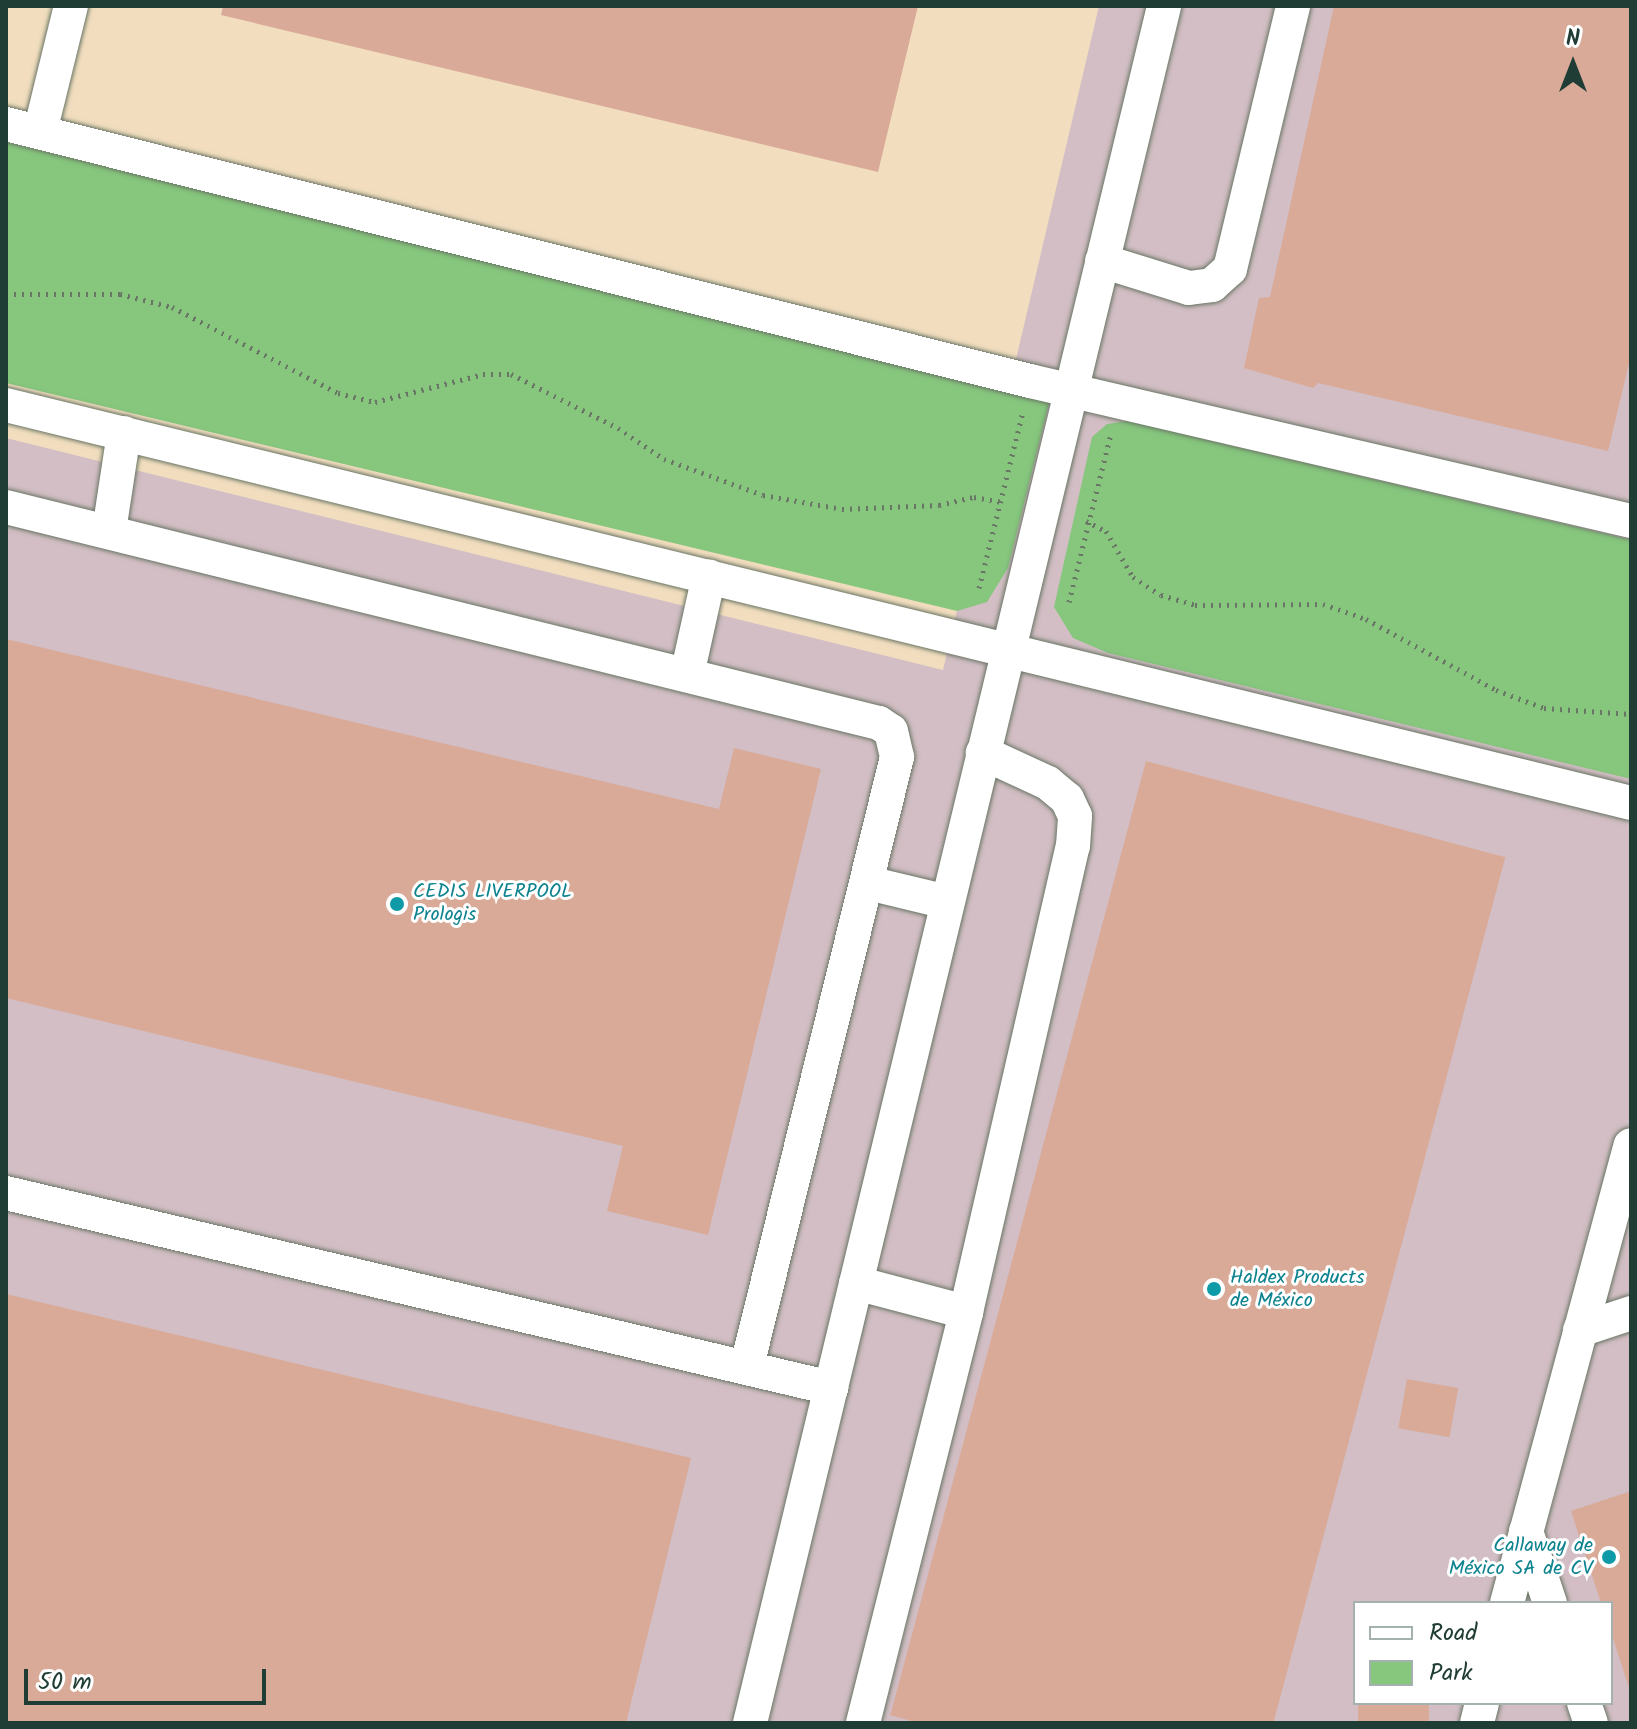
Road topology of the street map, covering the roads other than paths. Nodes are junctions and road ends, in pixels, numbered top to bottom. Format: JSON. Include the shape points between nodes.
{"nodes":[{"id":1,"x":71,"y":6,"type":"edge"},
{"id":2,"x":1164,"y":6,"type":"edge"},
{"id":3,"x":1293,"y":6,"type":"edge"},
{"id":4,"x":6,"y":124,"type":"edge"},
{"id":5,"x":40,"y":132,"type":"junction"},
{"id":6,"x":1102,"y":261,"type":"junction"},
{"id":7,"x":1071,"y":391,"type":"junction"},
{"id":8,"x":6,"y":405,"type":"edge"},
{"id":9,"x":124,"y":433,"type":"junction"},
{"id":10,"x":6,"y":507,"type":"edge"},
{"id":11,"x":1631,"y":521,"type":"edge"},
{"id":12,"x":109,"y":531,"type":"junction"},
{"id":13,"x":709,"y":576,"type":"junction"},
{"id":14,"x":1007,"y":652,"type":"junction"},
{"id":15,"x":687,"y":675,"type":"junction"},
{"id":16,"x":983,"y":753,"type":"junction"},
{"id":17,"x":1631,"y":803,"type":"edge"},
{"id":18,"x":868,"y":883,"type":"junction"},
{"id":19,"x":947,"y":902,"type":"junction"},
{"id":20,"x":1631,"y":1145,"type":"edge"},
{"id":21,"x":6,"y":1193,"type":"edge"},
{"id":22,"x":856,"y":1283,"type":"junction"},
{"id":23,"x":966,"y":1312,"type":"junction"},
{"id":24,"x":1631,"y":1313,"type":"edge"},
{"id":25,"x":1580,"y":1330,"type":"junction"},
{"id":26,"x":747,"y":1366,"type":"junction"},
{"id":27,"x":831,"y":1388,"type":"junction"},
{"id":28,"x":1526,"y":1531,"type":"junction"},
{"id":29,"x":1508,"y":1601,"type":"edge"},
{"id":30,"x":1549,"y":1601,"type":"edge"},
{"id":31,"x":750,"y":1723,"type":"edge"},
{"id":32,"x":863,"y":1723,"type":"edge"}],
"edges":[{"from":1,"to":5,"type":"street"},
{"from":2,"to":6,"type":"street"},
{"from":3,"to":6,"type":"street","via":[[1230,269],[1212,285],[1189,288]]},
{"from":4,"to":5,"type":"street"},
{"from":5,"to":7,"type":"street"},
{"from":6,"to":7,"type":"street"},
{"from":7,"to":11,"type":"street"},
{"from":7,"to":14,"type":"street"},
{"from":8,"to":9,"type":"street"},
{"from":9,"to":12,"type":"street"},
{"from":9,"to":13,"type":"street"},
{"from":10,"to":12,"type":"street"},
{"from":12,"to":15,"type":"street"},
{"from":13,"to":14,"type":"street"},
{"from":13,"to":15,"type":"street"},
{"from":14,"to":16,"type":"street"},
{"from":14,"to":17,"type":"street"},
{"from":15,"to":18,"type":"street","via":[[879,723],[891,731],[897,757]]},
{"from":16,"to":19,"type":"street"},
{"from":16,"to":23,"type":"street","via":[[1048,783],[1067,799],[1075,816],[1073,846]]},
{"from":18,"to":19,"type":"street"},
{"from":18,"to":26,"type":"street"},
{"from":19,"to":22,"type":"street"},
{"from":20,"to":25,"type":"street"},
{"from":21,"to":26,"type":"street"},
{"from":22,"to":23,"type":"street"},
{"from":22,"to":27,"type":"street"},
{"from":23,"to":32,"type":"street"},
{"from":24,"to":25,"type":"street"},
{"from":25,"to":28,"type":"street"},
{"from":26,"to":27,"type":"street"},
{"from":27,"to":31,"type":"street"},
{"from":28,"to":29,"type":"street"},
{"from":28,"to":30,"type":"street"}]}
